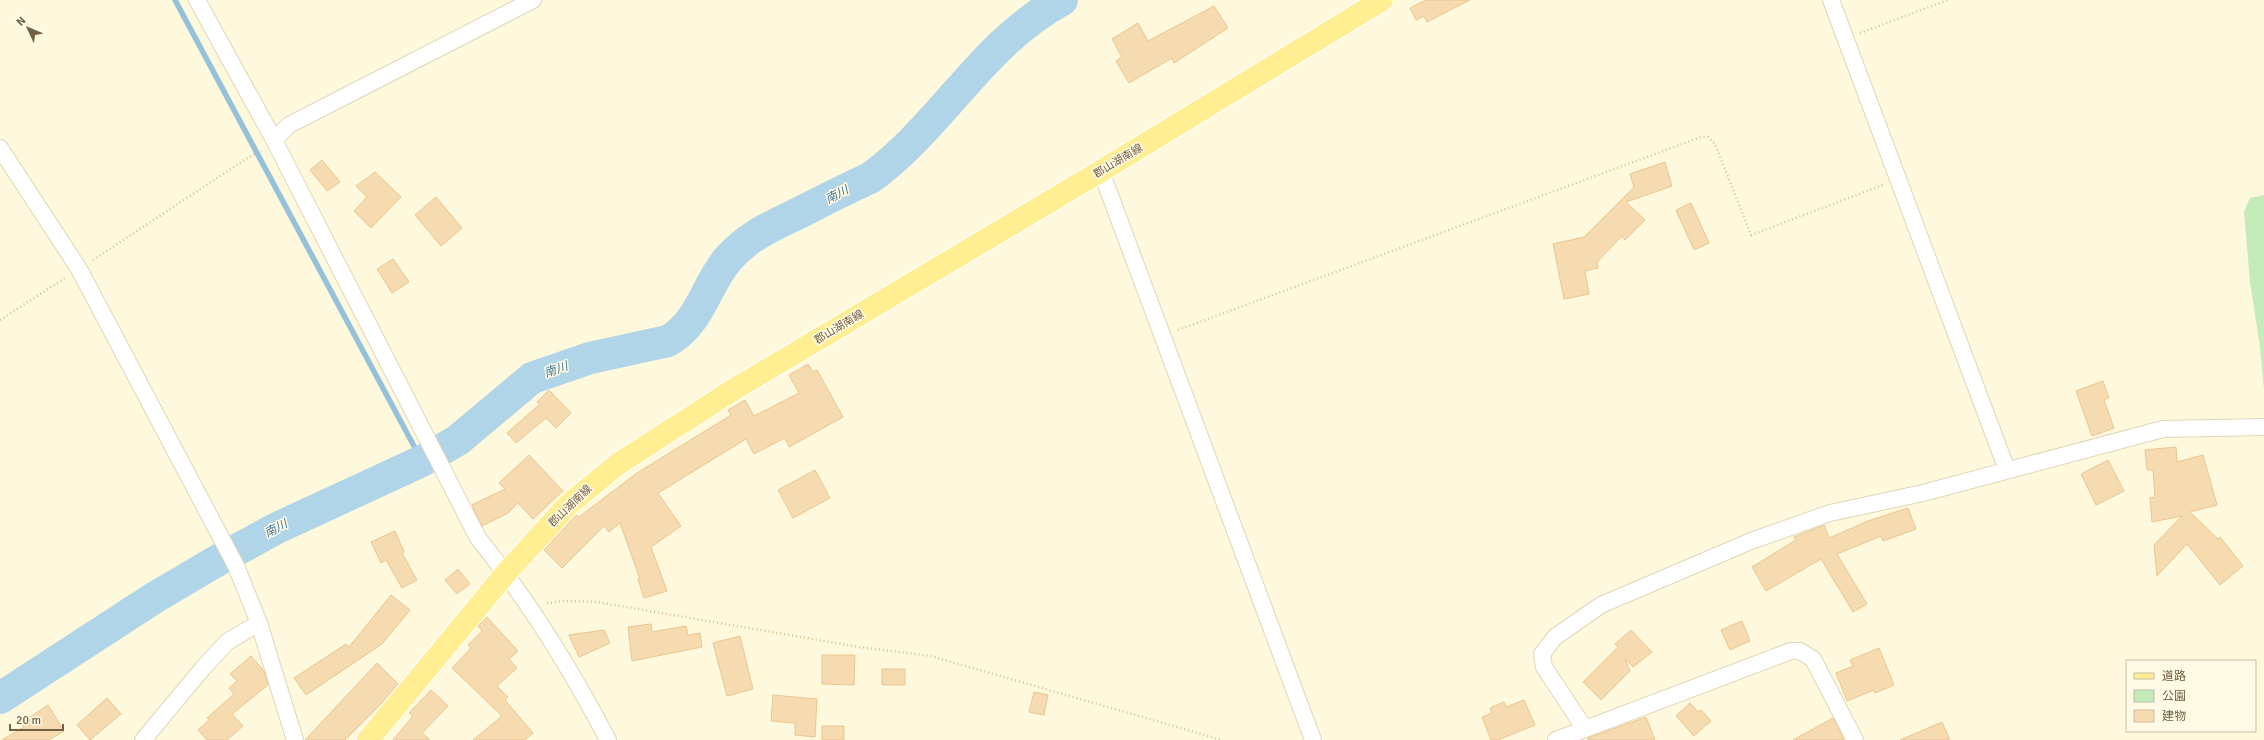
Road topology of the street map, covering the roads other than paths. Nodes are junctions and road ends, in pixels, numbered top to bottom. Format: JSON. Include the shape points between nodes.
{"nodes":[{"id":1,"x":197,"y":0,"type":"edge"},
{"id":2,"x":533,"y":0,"type":"edge"},
{"id":3,"x":1382,"y":0,"type":"edge"},
{"id":4,"x":1830,"y":0,"type":"edge"},
{"id":5,"x":271,"y":144,"type":"junction"},
{"id":6,"x":0,"y":148,"type":"edge"},
{"id":7,"x":1101,"y":171,"type":"junction"},
{"id":8,"x":2264,"y":427,"type":"edge"},
{"id":9,"x":2007,"y":470,"type":"junction"},
{"id":10,"x":506,"y":573,"type":"junction"},
{"id":11,"x":259,"y":623,"type":"junction"},
{"id":12,"x":1585,"y":729,"type":"junction"},
{"id":13,"x":143,"y":740,"type":"edge"},
{"id":14,"x":295,"y":740,"type":"edge"},
{"id":15,"x":368,"y":740,"type":"edge"},
{"id":16,"x":608,"y":740,"type":"edge"},
{"id":17,"x":1313,"y":740,"type":"edge"},
{"id":18,"x":1556,"y":740,"type":"edge"},
{"id":19,"x":1855,"y":740,"type":"edge"}],
"edges":[{"from":1,"to":5,"type":"street"},
{"from":2,"to":5,"type":"street","via":[[289,125]]},
{"from":3,"to":7,"type":"main road","name":"郡山湖南線"},
{"from":4,"to":9,"type":"street"},
{"from":5,"to":10,"type":"street","via":[[478,538]]},
{"from":6,"to":11,"type":"street","via":[[79,269],[236,566]]},
{"from":7,"to":10,"type":"main road","name":"郡山湖南線","via":[[732,390],[618,464],[568,505]]},
{"from":7,"to":17,"type":"street"},
{"from":8,"to":9,"type":"street","via":[[2163,429]]},
{"from":9,"to":12,"type":"street","via":[[1923,493],[1830,513],[1743,544],[1601,605],[1586,614],[1555,637],[1542,654],[1544,667]]},
{"from":10,"to":15,"type":"main road","name":"郡山湖南線"},
{"from":10,"to":16,"type":"street"},
{"from":11,"to":13,"type":"street","via":[[227,642]]},
{"from":11,"to":14,"type":"street"},
{"from":12,"to":18,"type":"street"},
{"from":12,"to":19,"type":"street","via":[[1791,651],[1800,652],[1813,659]]}]}
